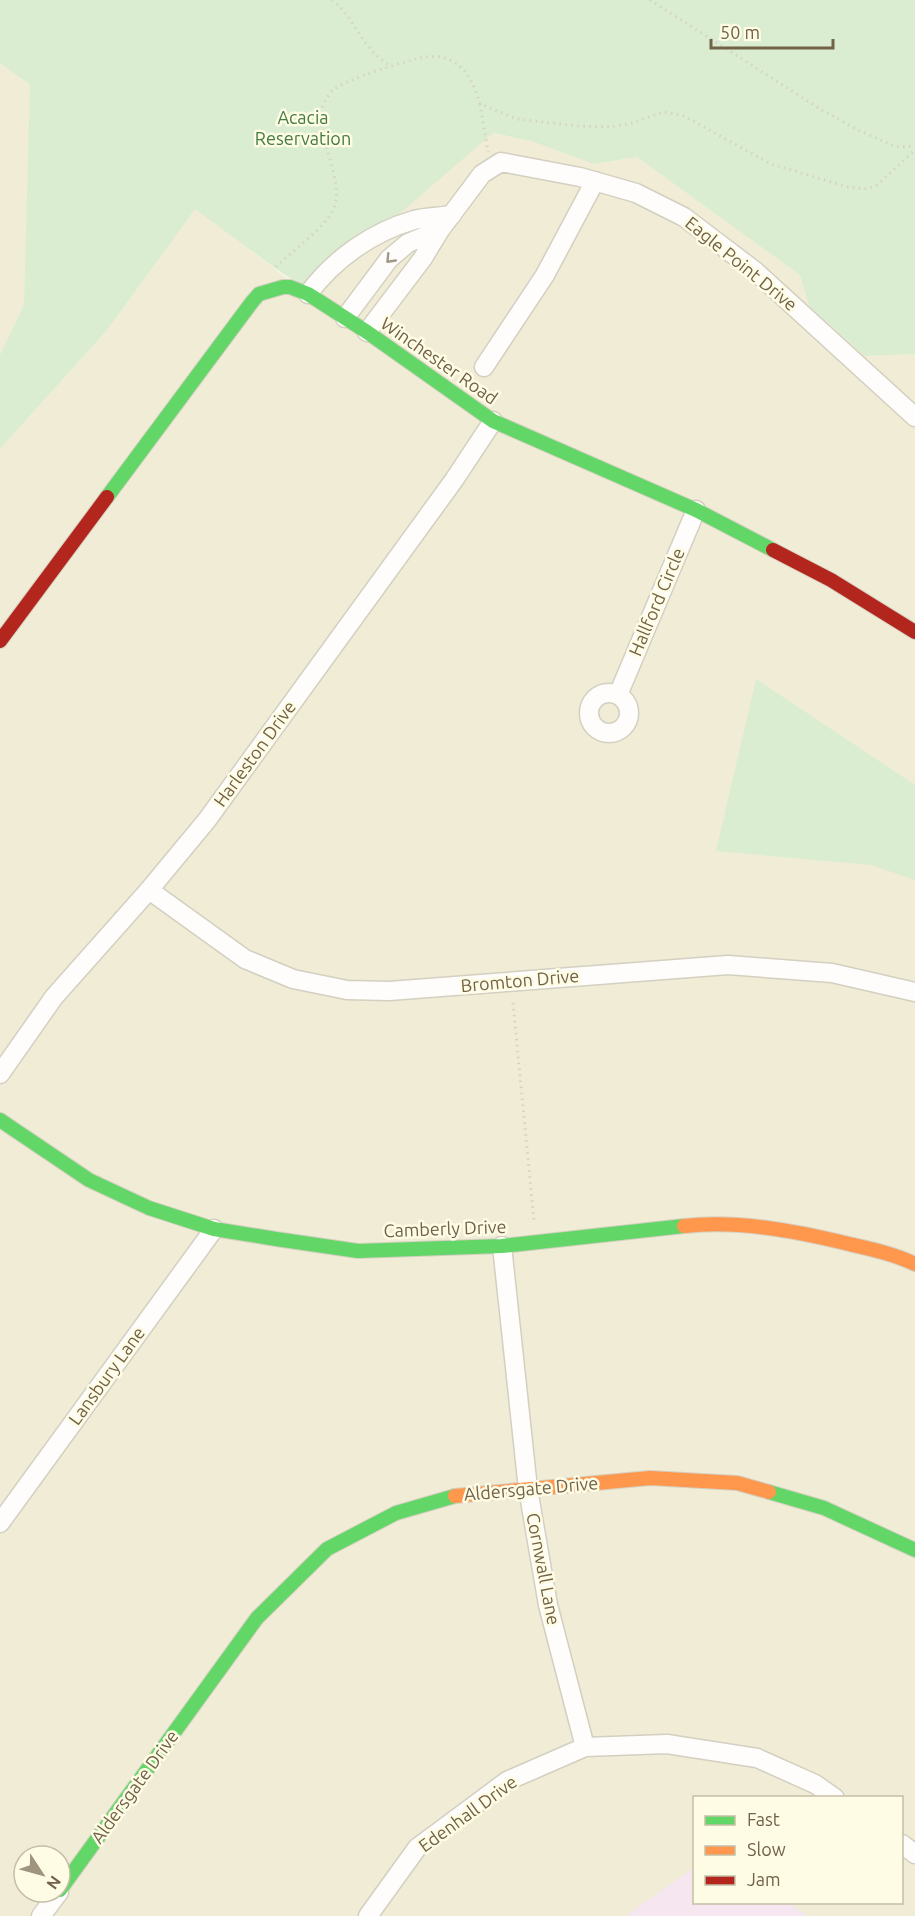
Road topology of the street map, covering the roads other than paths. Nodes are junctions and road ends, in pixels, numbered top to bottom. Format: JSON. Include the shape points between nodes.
{"nodes":[{"id":1,"x":595,"y":181,"type":"junction"},
{"id":2,"x":452,"y":215,"type":"junction"},
{"id":3,"x":440,"y":230,"type":"junction"},
{"id":4,"x":308,"y":294,"type":"junction"},
{"id":5,"x":345,"y":318,"type":"junction"},
{"id":6,"x":367,"y":332,"type":"junction"},
{"id":7,"x":484,"y":367,"type":"dead end"},
{"id":8,"x":915,"y":417,"type":"edge"},
{"id":9,"x":493,"y":421,"type":"junction"},
{"id":10,"x":696,"y":510,"type":"junction"},
{"id":11,"x":915,"y":632,"type":"edge"},
{"id":12,"x":0,"y":641,"type":"edge"},
{"id":13,"x":618,"y":695,"type":"dead end"},
{"id":14,"x":149,"y":890,"type":"junction"},
{"id":15,"x":915,"y":992,"type":"edge"},
{"id":16,"x":0,"y":1074,"type":"edge"},
{"id":17,"x":0,"y":1120,"type":"edge"},
{"id":18,"x":214,"y":1229,"type":"junction"},
{"id":19,"x":502,"y":1246,"type":"junction"},
{"id":20,"x":915,"y":1264,"type":"edge"},
{"id":21,"x":528,"y":1489,"type":"junction"},
{"id":22,"x":0,"y":1523,"type":"edge"},
{"id":23,"x":915,"y":1551,"type":"edge"},
{"id":24,"x":585,"y":1747,"type":"junction"},
{"id":25,"x":833,"y":1796,"type":"edge"},
{"id":26,"x":903,"y":1845,"type":"edge"},
{"id":27,"x":915,"y":1854,"type":"edge"},
{"id":28,"x":72,"y":1873,"type":"edge"},
{"id":29,"x":368,"y":1916,"type":"edge"}],
"edges":[{"from":1,"to":2,"type":"street","name":"Eagle Point Drive","via":[[501,162],[482,174]]},
{"from":1,"to":7,"type":"street","via":[[545,275]]},
{"from":1,"to":8,"type":"street","name":"Eagle Point Drive","via":[[636,193],[684,217],[755,272]]},
{"from":2,"to":3,"type":"street"},
{"from":2,"to":4,"type":"street","via":[[416,220],[373,235],[324,273]]},
{"from":3,"to":5,"type":"street","one_way":true,"via":[[408,243],[389,259]]},
{"from":3,"to":6,"type":"street"},
{"from":4,"to":5,"type":"street","name":"Winchester Road"},
{"from":4,"to":12,"type":"street","name":"Winchester Road","via":[[290,287],[259,294]]},
{"from":5,"to":6,"type":"street","name":"Winchester Road"},
{"from":6,"to":9,"type":"street","name":"Winchester Road"},
{"from":9,"to":10,"type":"street","name":"Winchester Road"},
{"from":9,"to":14,"type":"street","name":"Harleston Drive","via":[[207,820]]},
{"from":10,"to":11,"type":"street","name":"Winchester Road","via":[[831,580]]},
{"from":10,"to":13,"type":"street","name":"Hallford Circle"},
{"from":14,"to":15,"type":"street","name":"Bromton Drive","via":[[245,959],[293,979],[347,990],[389,991],[728,964],[832,973]]},
{"from":14,"to":16,"type":"street","name":"Harleston Drive","via":[[54,998]]},
{"from":17,"to":18,"type":"street","name":"Camberly Drive","via":[[89,1180],[149,1208]]},
{"from":18,"to":19,"type":"street","name":"Camberly Drive","via":[[358,1251]]},
{"from":18,"to":22,"type":"street","name":"Lansbury Lane"},
{"from":19,"to":20,"type":"street","name":"Camberly Drive","via":[[707,1222],[800,1232],[898,1256]]},
{"from":19,"to":21,"type":"street","name":"Cornwall Lane"},
{"from":21,"to":23,"type":"street","name":"Aldersgate Drive","via":[[650,1478],[737,1484],[824,1508]]},
{"from":21,"to":24,"type":"street","name":"Cornwall Lane","via":[[548,1605]]},
{"from":21,"to":28,"type":"street","name":"Aldersgate Drive","via":[[462,1494],[396,1513],[327,1549],[257,1618]]},
{"from":24,"to":25,"type":"street","name":"Edenhall Drive","via":[[667,1744],[757,1758]]},
{"from":24,"to":29,"type":"street","name":"Edenhall Drive","via":[[507,1780],[417,1848]]},
{"from":26,"to":27,"type":"street"}]}
